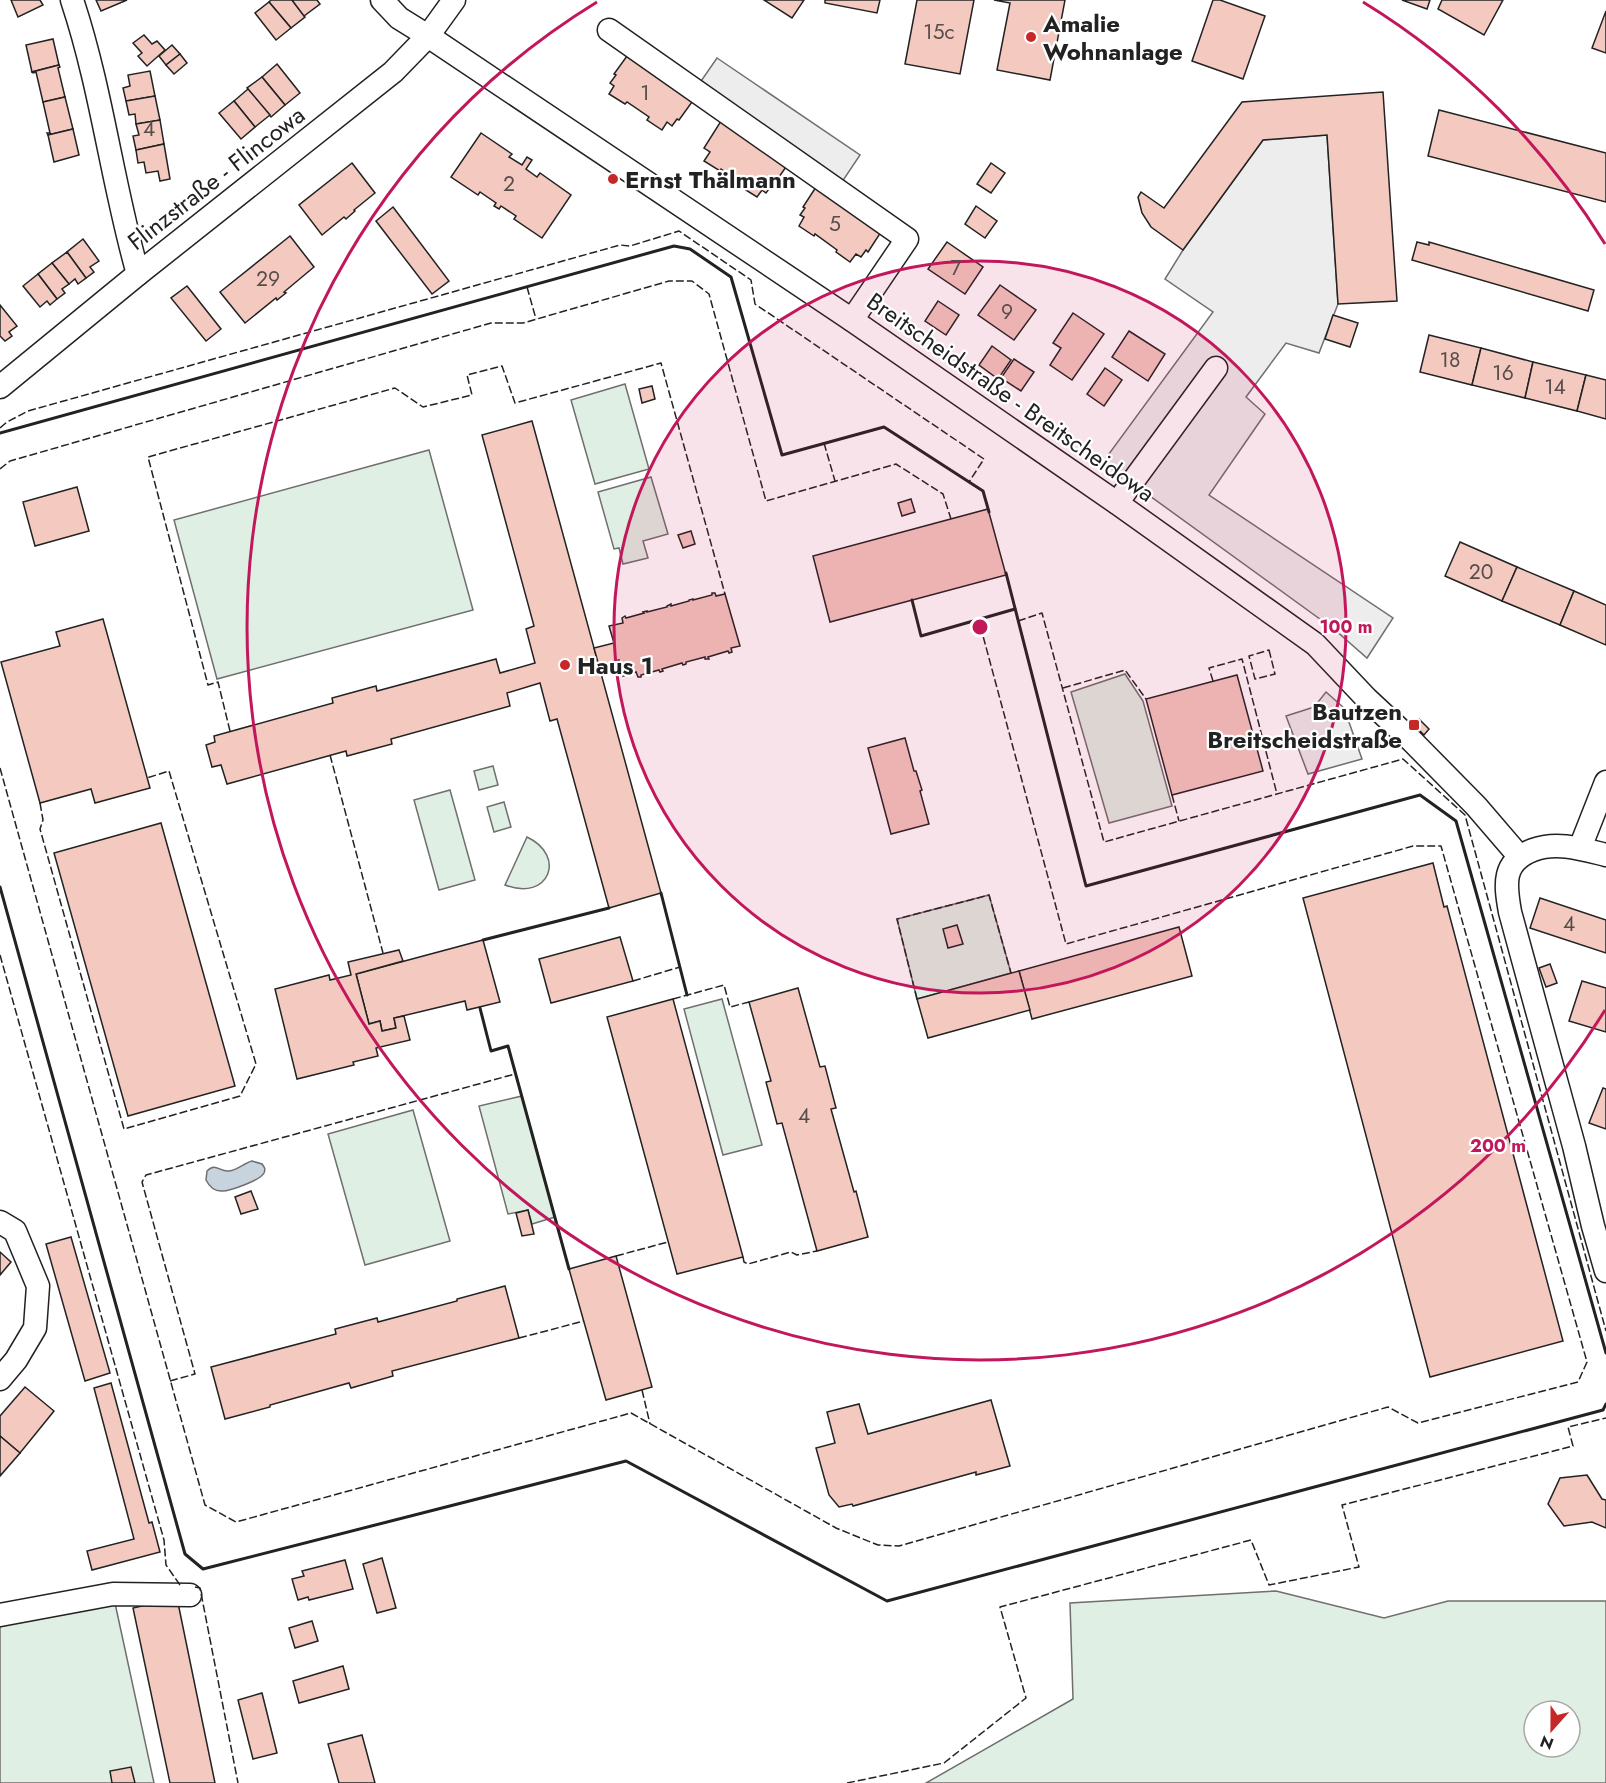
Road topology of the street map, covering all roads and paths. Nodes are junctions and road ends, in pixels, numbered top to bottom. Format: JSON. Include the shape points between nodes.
{"nodes":[{"id":1,"x":72,"y":0,"type":"edge"},
{"id":2,"x":381,"y":0,"type":"edge"},
{"id":3,"x":454,"y":0,"type":"edge"},
{"id":4,"x":609,"y":30,"type":"dead end"},
{"id":5,"x":428,"y":36,"type":"junction"},
{"id":6,"x":138,"y":274,"type":"junction"},
{"id":7,"x":852,"y":320,"type":"junction"},
{"id":8,"x":1216,"y":369,"type":"dead end"},
{"id":9,"x":0,"y":387,"type":"edge"},
{"id":10,"x":1117,"y":503,"type":"junction"},
{"id":11,"x":1606,"y":782,"type":"edge"},
{"id":12,"x":1580,"y":848,"type":"junction"},
{"id":13,"x":1606,"y":855,"type":"edge"},
{"id":14,"x":1519,"y":856,"type":"junction"},
{"id":15,"x":0,"y":1222,"type":"edge"},
{"id":16,"x":1600,"y":1228,"type":"edge"},
{"id":17,"x":1606,"y":1271,"type":"edge"},
{"id":18,"x":0,"y":1378,"type":"edge"},
{"id":19,"x":190,"y":1595,"type":"dead end"},
{"id":20,"x":0,"y":1615,"type":"edge"}],
"edges":[{"from":1,"to":6,"type":"street","via":[[101,103]]},
{"from":2,"to":5,"type":"street","name":"Breitscheidstraße - Breitscheidowa","via":[[399,18]]},
{"from":3,"to":5,"type":"street","name":"Flinzstraße - Flincowa"},
{"from":4,"to":7,"type":"street","via":[[907,239]]},
{"from":5,"to":6,"type":"street","name":"Flinzstraße - Flincowa","via":[[393,72]]},
{"from":5,"to":7,"type":"street","name":"Breitscheidstraße - Breitscheidowa"},
{"from":6,"to":9,"type":"street","name":"Flinzstraße - Flincowa"},
{"from":7,"to":10,"type":"street","name":"Breitscheidstraße - Breitscheidowa"},
{"from":8,"to":10,"type":"street"},
{"from":10,"to":14,"type":"street","name":"Breitscheidstraße - Breitscheidowa","via":[[1315,644],[1476,806]]},
{"from":11,"to":12,"type":"street"},
{"from":12,"to":13,"type":"street"},
{"from":12,"to":14,"type":"street","via":[[1555,845]]},
{"from":14,"to":16,"type":"street","via":[[1508,876],[1510,912]]},
{"from":15,"to":18,"type":"street","via":[[15,1231],[38,1286],[35,1328]]},
{"from":16,"to":17,"type":"street"},
{"from":19,"to":20,"type":"street","via":[[113,1594]]}]}
